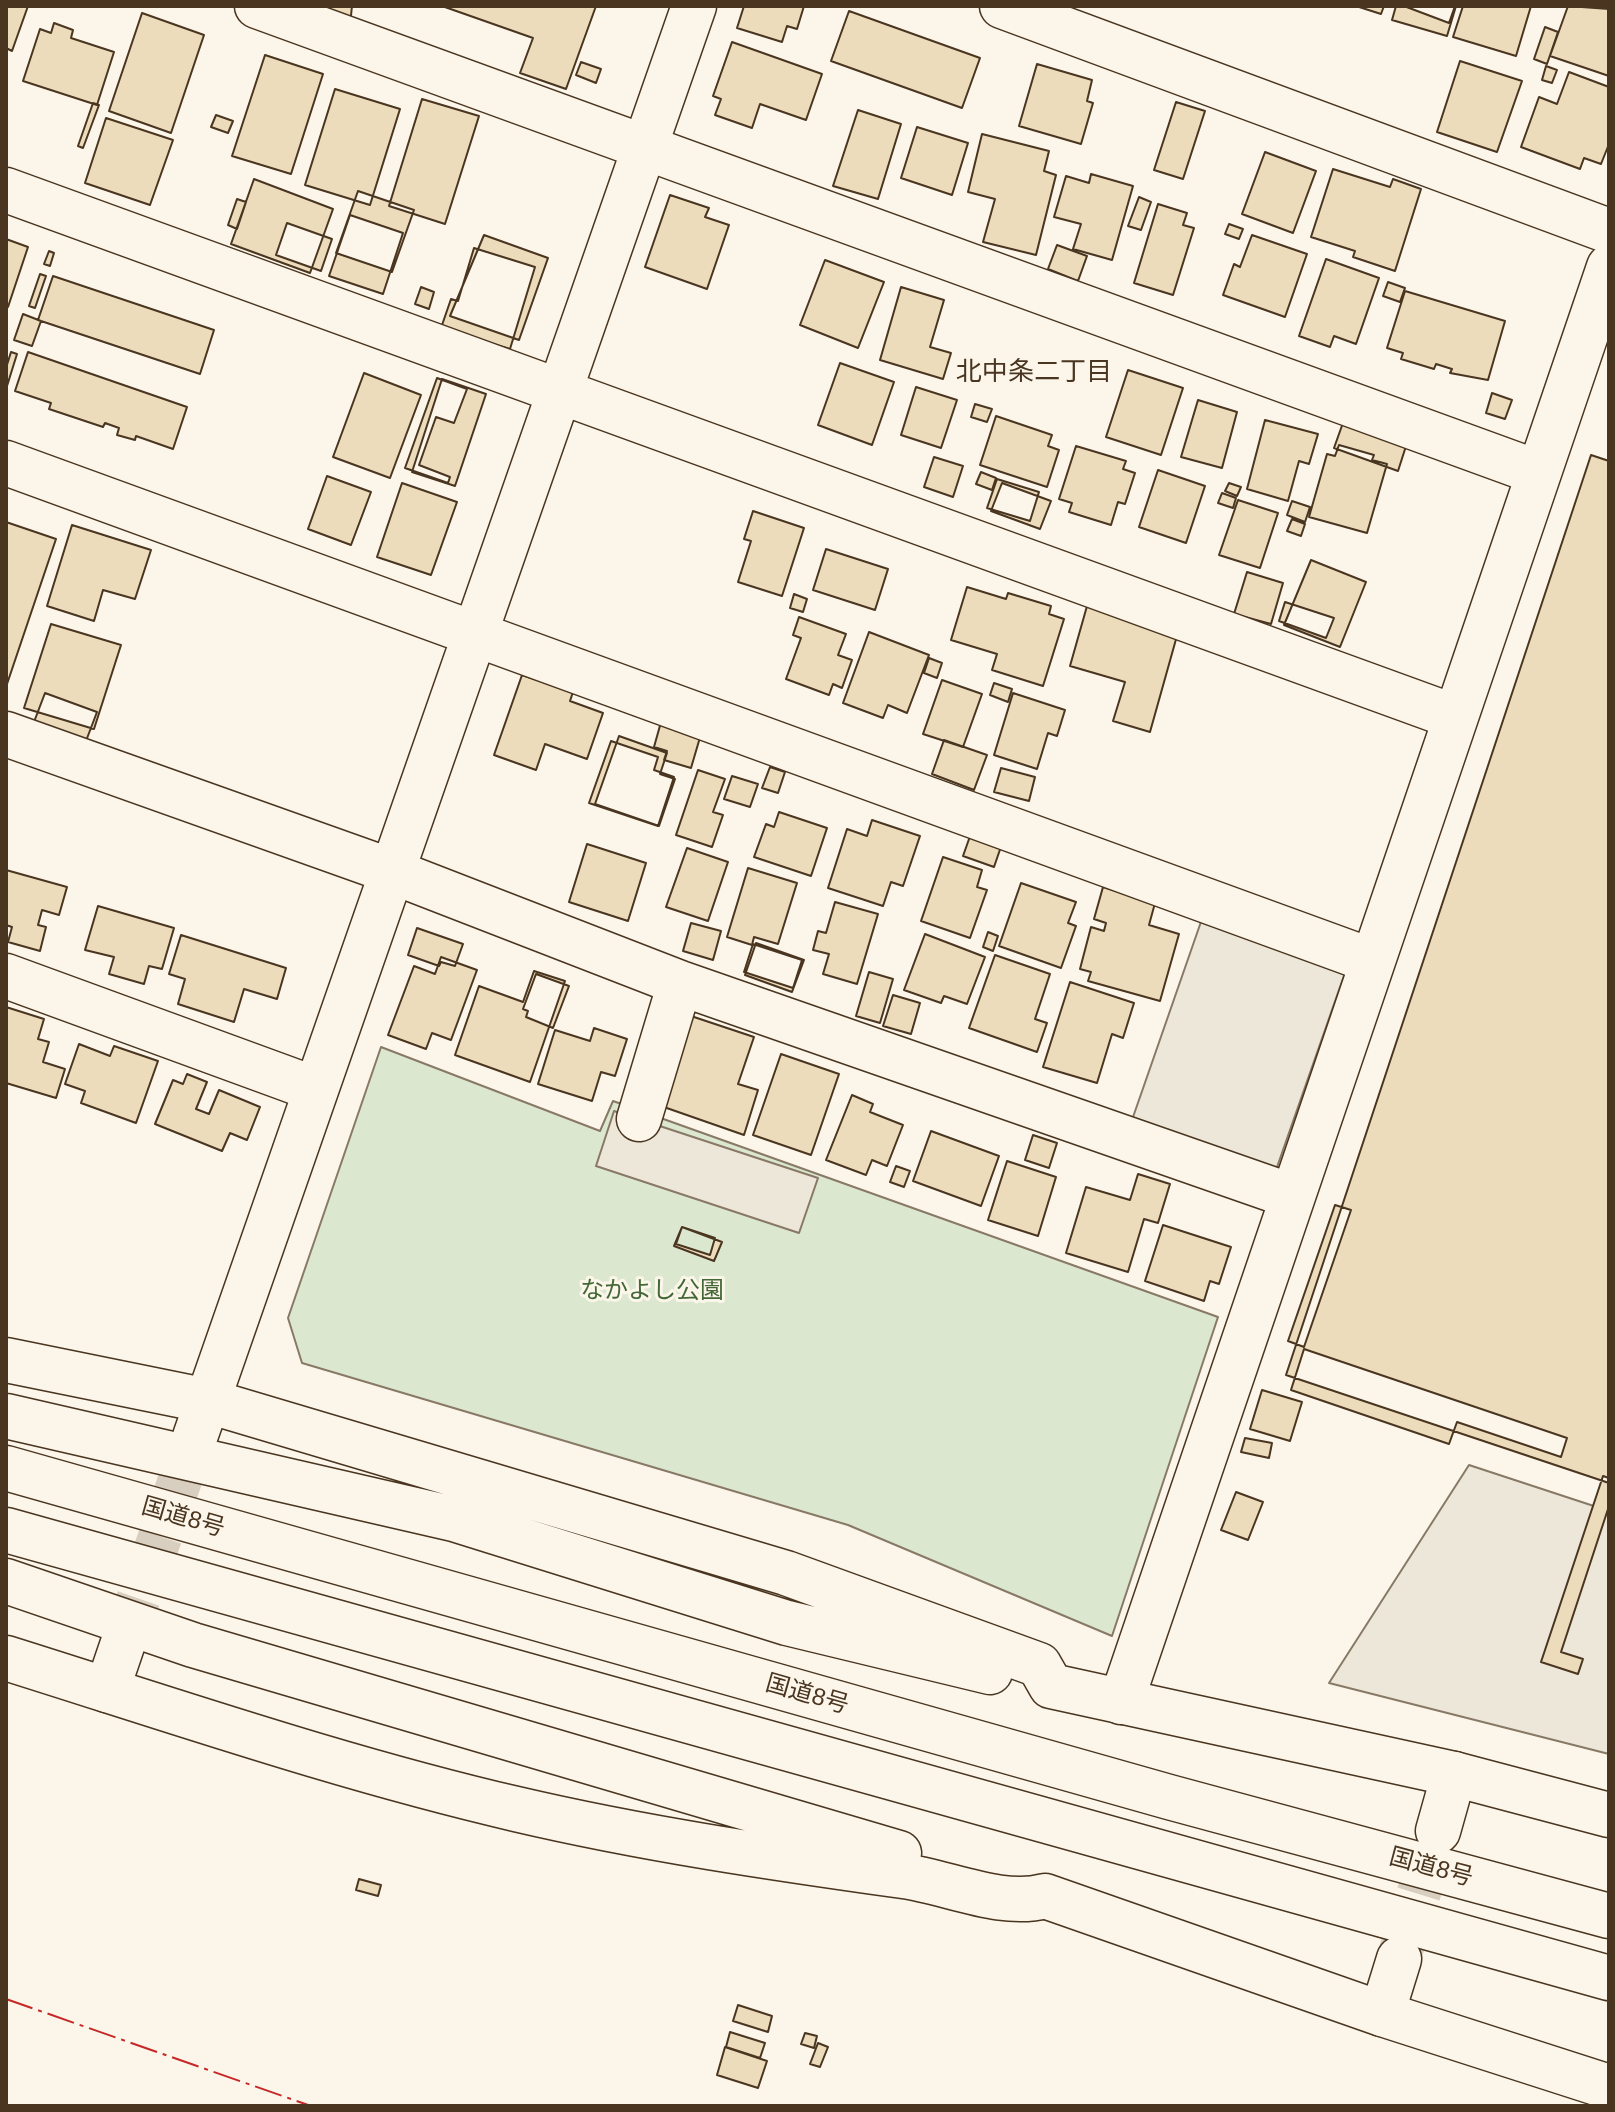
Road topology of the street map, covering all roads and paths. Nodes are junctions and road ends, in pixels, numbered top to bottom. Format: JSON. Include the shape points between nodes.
{"nodes":[{"id":1,"x":257,"y":6,"type":"edge"},
{"id":2,"x":694,"y":6,"type":"edge"},
{"id":3,"x":1002,"y":6,"type":"edge"},
{"id":4,"x":644,"y":148,"type":"junction"},
{"id":5,"x":6,"y":190,"type":"edge"},
{"id":6,"x":1609,"y":231,"type":"edge"},
{"id":7,"x":1609,"y":267,"type":"edge"},
{"id":8,"x":559,"y":391,"type":"junction"},
{"id":9,"x":6,"y":463,"type":"edge"},
{"id":10,"x":1539,"y":473,"type":"junction"},
{"id":11,"x":475,"y":633,"type":"junction"},
{"id":12,"x":1455,"y":717,"type":"junction"},
{"id":13,"x":6,"y":734,"type":"edge"},
{"id":14,"x":391,"y":871,"type":"junction"},
{"id":15,"x":1372,"y":961,"type":"junction"},
{"id":16,"x":6,"y":976,"type":"edge"},
{"id":17,"x":680,"y":983,"type":"junction"},
{"id":18,"x":315,"y":1089,"type":"junction"},
{"id":19,"x":639,"y":1119,"type":"dead end"},
{"id":20,"x":1291,"y":1196,"type":"junction"},
{"id":21,"x":6,"y":1360,"type":"edge"},
{"id":22,"x":6,"y":1416,"type":"edge"},
{"id":23,"x":201,"y":1419,"type":"junction"},
{"id":24,"x":6,"y":1468,"type":"edge"},
{"id":25,"x":6,"y":1530,"type":"edge"},
{"id":26,"x":6,"y":1581,"type":"edge"},
{"id":27,"x":124,"y":1640,"type":"tunnel mouth"},
{"id":28,"x":6,"y":1658,"type":"edge"},
{"id":29,"x":1051,"y":1686,"type":"junction"},
{"id":30,"x":107,"y":1690,"type":"junction"},
{"id":31,"x":1121,"y":1702,"type":"junction"},
{"id":32,"x":1454,"y":1774,"type":"junction"},
{"id":33,"x":1609,"y":1815,"type":"edge"},
{"id":34,"x":1438,"y":1831,"type":"tunnel mouth"},
{"id":35,"x":1045,"y":1896,"type":"junction"},
{"id":36,"x":1609,"y":1916,"type":"edge"},
{"id":37,"x":1399,"y":1959,"type":"tunnel mouth"},
{"id":38,"x":1609,"y":1978,"type":"edge"},
{"id":39,"x":1382,"y":2014,"type":"junction"},
{"id":40,"x":1609,"y":2087,"type":"edge"}],
"edges":[{"from":1,"to":4,"type":"main road"},
{"from":2,"to":4,"type":"main road"},
{"from":3,"to":6,"type":"main road"},
{"from":4,"to":8,"type":"main road"},
{"from":4,"to":10,"type":"main road"},
{"from":5,"to":8,"type":"main road"},
{"from":7,"to":10,"type":"main road"},
{"from":8,"to":11,"type":"main road"},
{"from":8,"to":12,"type":"main road"},
{"from":9,"to":11,"type":"main road"},
{"from":10,"to":12,"type":"main road"},
{"from":11,"to":14,"type":"main road"},
{"from":11,"to":15,"type":"main road"},
{"from":12,"to":15,"type":"main road"},
{"from":13,"to":14,"type":"main road"},
{"from":14,"to":17,"type":"main road"},
{"from":14,"to":18,"type":"main road"},
{"from":15,"to":20,"type":"main road"},
{"from":16,"to":18,"type":"main road"},
{"from":17,"to":19,"type":"main road"},
{"from":17,"to":20,"type":"main road"},
{"from":18,"to":23,"type":"main road"},
{"from":20,"to":31,"type":"main road"},
{"from":21,"to":23,"type":"main road"},
{"from":22,"to":29,"type":"main road","via":[[454,1519],[787,1623]]},
{"from":23,"to":29,"type":"main road","via":[[786,1573],[1039,1665]]},
{"from":24,"to":36,"type":"main road","name":"国道8号"},
{"from":25,"to":38,"type":"main road"},
{"from":26,"to":35,"type":"main road","via":[[193,1645]]},
{"from":27,"to":30,"type":"main road"},
{"from":28,"to":30,"type":"main road"},
{"from":29,"to":31,"type":"main road"},
{"from":30,"to":35,"type":"main road","via":[[516,1809],[661,1839],[918,1878],[1024,1902]]},
{"from":31,"to":32,"type":"main road"},
{"from":32,"to":33,"type":"main road"},
{"from":32,"to":34,"type":"main road"},
{"from":35,"to":39,"type":"main road"},
{"from":37,"to":39,"type":"main road"},
{"from":39,"to":40,"type":"main road"}]}
